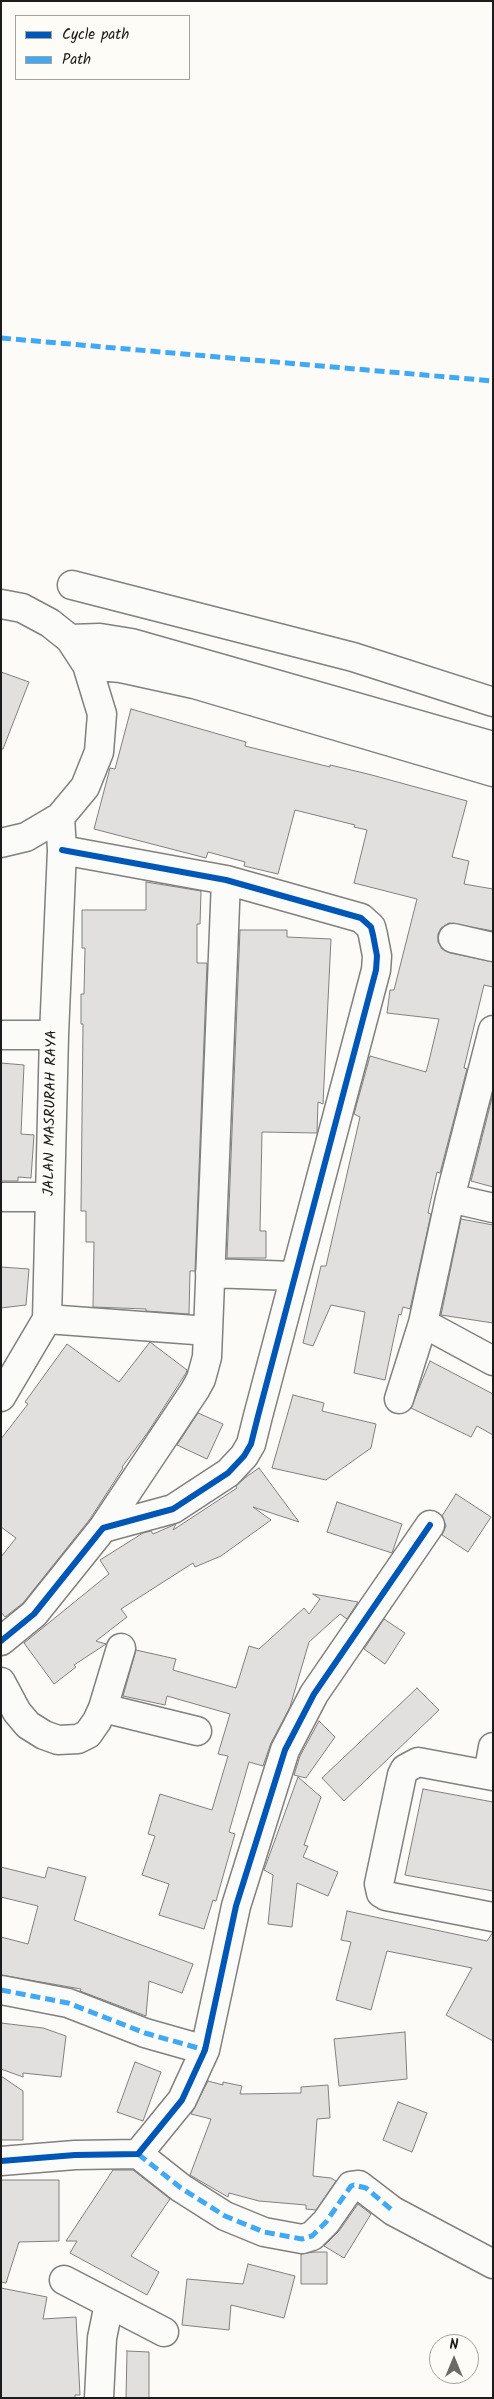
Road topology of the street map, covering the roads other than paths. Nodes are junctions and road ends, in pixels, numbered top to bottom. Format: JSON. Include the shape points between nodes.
{"nodes":[{"id":1,"x":72,"y":585,"type":"dead end"},
{"id":2,"x":1,"y":604,"type":"edge"},
{"id":3,"x":70,"y":639,"type":"junction"},
{"id":4,"x":87,"y":665,"type":"junction"},
{"id":5,"x":493,"y":702,"type":"edge"},
{"id":6,"x":493,"y":746,"type":"edge"},
{"id":7,"x":493,"y":772,"type":"edge"},
{"id":8,"x":60,"y":817,"type":"junction"},
{"id":9,"x":1,"y":843,"type":"edge"},
{"id":10,"x":62,"y":850,"type":"junction"},
{"id":11,"x":226,"y":880,"type":"junction"},
{"id":12,"x":453,"y":938,"type":"dead end"},
{"id":13,"x":493,"y":947,"type":"edge"},
{"id":14,"x":493,"y":1030,"type":"edge"},
{"id":15,"x":1,"y":1035,"type":"edge"},
{"id":16,"x":54,"y":1035,"type":"junction"},
{"id":17,"x":488,"y":1066,"type":"edge"},
{"id":18,"x":50,"y":1197,"type":"junction"},
{"id":19,"x":1,"y":1198,"type":"edge"},
{"id":20,"x":450,"y":1198,"type":"junction"},
{"id":21,"x":493,"y":1208,"type":"edge"},
{"id":22,"x":210,"y":1273,"type":"junction"},
{"id":23,"x":294,"y":1276,"type":"junction"},
{"id":24,"x":47,"y":1319,"type":"junction"},
{"id":25,"x":423,"y":1323,"type":"junction"},
{"id":26,"x":208,"y":1330,"type":"junction"},
{"id":27,"x":491,"y":1358,"type":"edge"},
{"id":28,"x":1,"y":1397,"type":"edge"},
{"id":29,"x":399,"y":1399,"type":"dead end"},
{"id":30,"x":430,"y":1525,"type":"dead end"},
{"id":31,"x":103,"y":1528,"type":"junction"},
{"id":32,"x":1,"y":1641,"type":"edge"},
{"id":33,"x":121,"y":1648,"type":"dead end"},
{"id":34,"x":1,"y":1682,"type":"edge"},
{"id":35,"x":103,"y":1708,"type":"junction"},
{"id":36,"x":197,"y":1731,"type":"dead end"},
{"id":37,"x":493,"y":1747,"type":"edge"},
{"id":38,"x":490,"y":1776,"type":"edge"},
{"id":39,"x":493,"y":1917,"type":"edge"},
{"id":40,"x":1,"y":1990,"type":"edge"},
{"id":41,"x":205,"y":2050,"type":"junction"},
{"id":42,"x":138,"y":2154,"type":"junction"},
{"id":43,"x":1,"y":2161,"type":"edge"},
{"id":44,"x":493,"y":2264,"type":"edge"},
{"id":45,"x":64,"y":2280,"type":"dead end"},
{"id":46,"x":109,"y":2304,"type":"junction"},
{"id":47,"x":164,"y":2332,"type":"dead end"},
{"id":48,"x":99,"y":2398,"type":"edge"}],
"edges":[{"from":1,"to":5,"type":"street","via":[[352,657]]},
{"from":2,"to":3,"type":"street","via":[[22,608],[50,623]]},
{"from":3,"to":4,"type":"street"},
{"from":3,"to":6,"type":"street","via":[[100,638],[131,643]]},
{"from":4,"to":7,"type":"street","via":[[121,668],[194,684]]},
{"from":4,"to":8,"type":"street","via":[[102,714],[99,752],[85,787]]},
{"from":8,"to":9,"type":"street","via":[[26,837]]},
{"from":8,"to":10,"type":"street","name":"JALAN MASRURAH RAYA"},
{"from":10,"to":11,"type":"street"},
{"from":10,"to":16,"type":"street","name":"JALAN MASRURAH RAYA"},
{"from":11,"to":22,"type":"street"},
{"from":11,"to":23,"type":"street","via":[[361,918],[370,927],[376,944],[376,970]]},
{"from":12,"to":13,"type":"street"},
{"from":14,"to":17,"type":"street"},
{"from":15,"to":16,"type":"street"},
{"from":16,"to":18,"type":"street","name":"JALAN MASRURAH RAYA"},
{"from":17,"to":20,"type":"street"},
{"from":18,"to":19,"type":"street"},
{"from":18,"to":24,"type":"street","name":"JALAN MASRURAH RAYA"},
{"from":20,"to":21,"type":"street"},
{"from":20,"to":25,"type":"street"},
{"from":22,"to":23,"type":"street"},
{"from":22,"to":26,"type":"street"},
{"from":23,"to":31,"type":"street","via":[[256,1426],[244,1456],[228,1473],[173,1508]]},
{"from":24,"to":26,"type":"street"},
{"from":24,"to":28,"type":"street","name":"JALAN MASRURAH RAYA"},
{"from":25,"to":27,"type":"street"},
{"from":25,"to":29,"type":"street"},
{"from":26,"to":31,"type":"street","via":[[207,1357],[201,1379]]},
{"from":30,"to":41,"type":"street","via":[[314,1694],[285,1750],[236,1906]]},
{"from":31,"to":32,"type":"street","via":[[34,1614]]},
{"from":33,"to":35,"type":"street"},
{"from":34,"to":35,"type":"street","via":[[28,1725],[58,1740],[70,1741],[88,1734]]},
{"from":35,"to":36,"type":"street"},
{"from":37,"to":38,"type":"street"},
{"from":38,"to":39,"type":"street","via":[[418,1762],[405,1769],[379,1887],[386,1896]]},
{"from":40,"to":41,"type":"street","via":[[68,2003],[145,2033]]},
{"from":41,"to":42,"type":"street","via":[[182,2100]]},
{"from":42,"to":43,"type":"street"},
{"from":42,"to":44,"type":"street","via":[[181,2188],[225,2216],[271,2233],[302,2239],[312,2236],[354,2185],[366,2188],[393,2211]]},
{"from":45,"to":46,"type":"street"},
{"from":46,"to":47,"type":"street"},
{"from":46,"to":48,"type":"street","via":[[102,2338]]}]}
